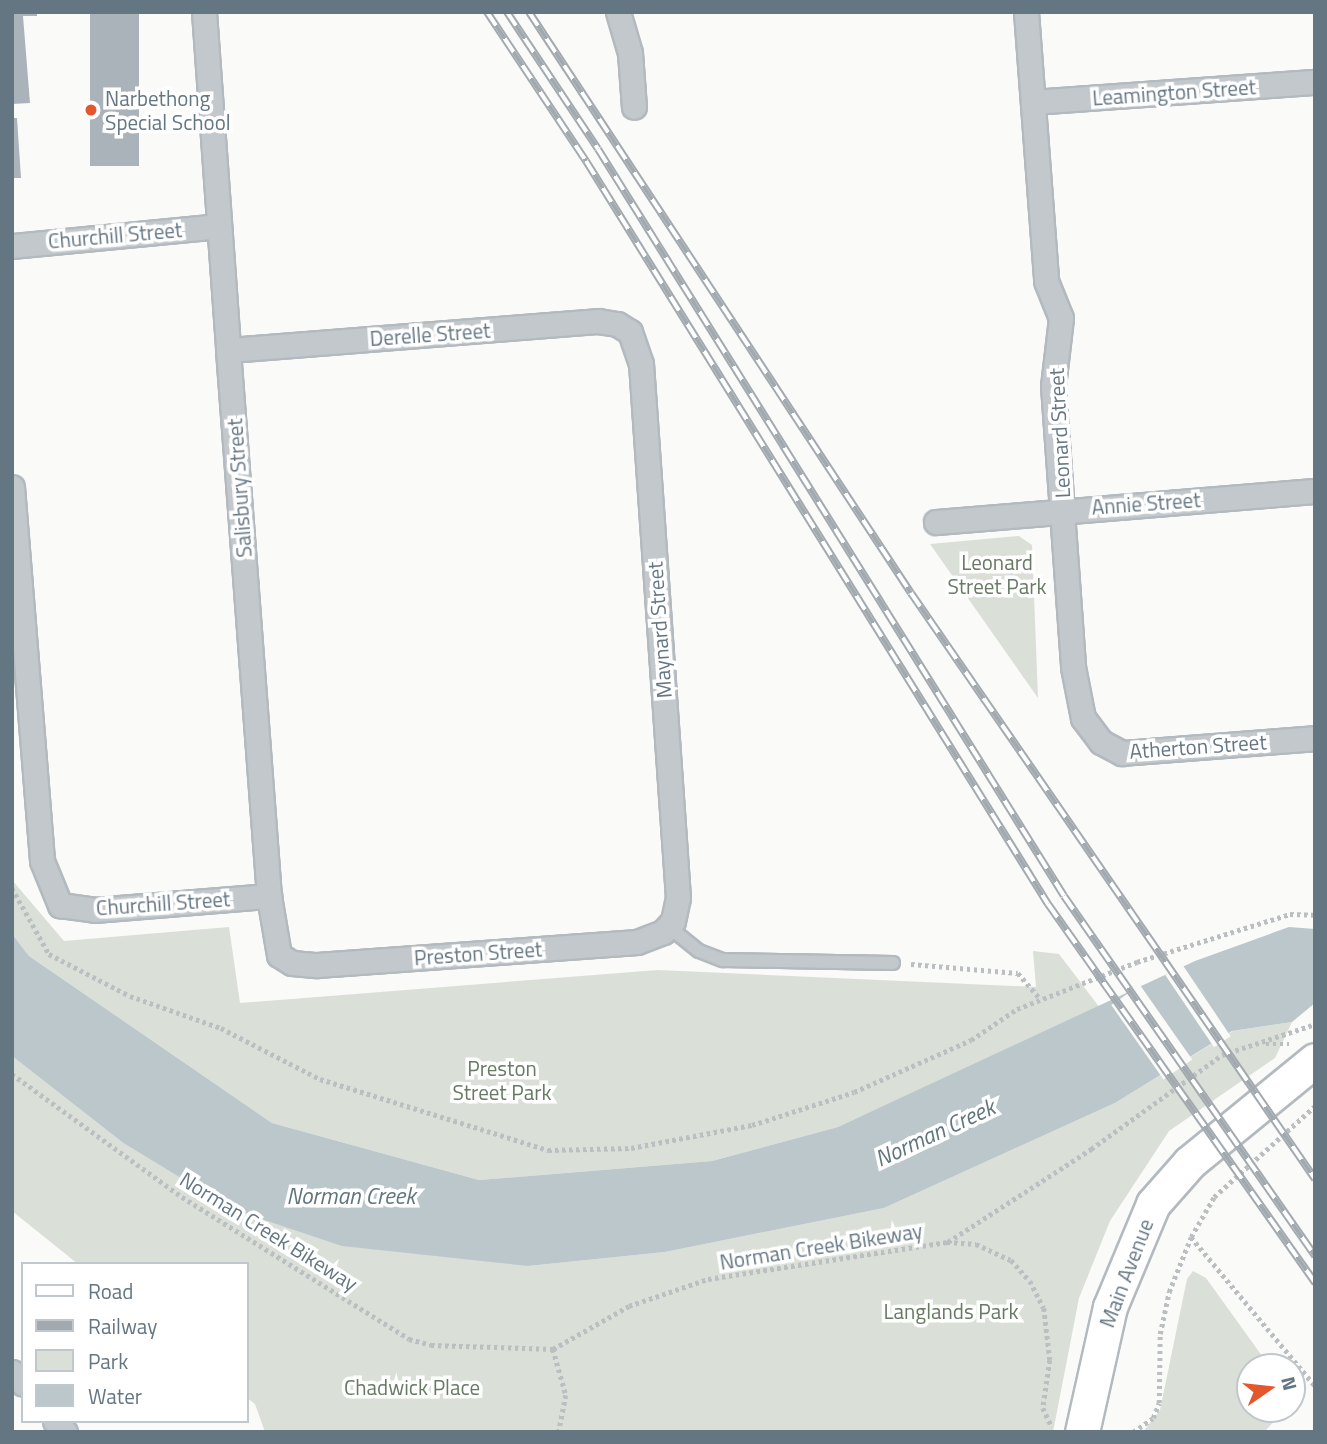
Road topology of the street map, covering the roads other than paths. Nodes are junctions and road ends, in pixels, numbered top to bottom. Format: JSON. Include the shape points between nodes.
{"nodes":[{"id":1,"x":204,"y":12,"type":"edge"},
{"id":2,"x":618,"y":12,"type":"edge"},
{"id":3,"x":1026,"y":12,"type":"edge"},
{"id":4,"x":1315,"y":82,"type":"edge"},
{"id":5,"x":1033,"y":102,"type":"junction"},
{"id":6,"x":634,"y":107,"type":"dead end"},
{"id":7,"x":219,"y":226,"type":"junction"},
{"id":8,"x":12,"y":246,"type":"edge"},
{"id":9,"x":629,"y":332,"type":"joint"},
{"id":10,"x":228,"y":350,"type":"junction"},
{"id":11,"x":12,"y":487,"type":"edge"},
{"id":12,"x":1315,"y":491,"type":"edge"},
{"id":13,"x":1063,"y":509,"type":"junction"},
{"id":14,"x":936,"y":522,"type":"dead end"},
{"id":15,"x":1090,"y":728,"type":"joint"},
{"id":16,"x":1315,"y":737,"type":"edge"},
{"id":17,"x":269,"y":896,"type":"junction"},
{"id":18,"x":669,"y":927,"type":"junction"},
{"id":19,"x":285,"y":960,"type":"joint"},
{"id":20,"x":893,"y":963,"type":"road end"},
{"id":21,"x":1315,"y":1060,"type":"edge"},
{"id":22,"x":1082,"y":1431,"type":"edge"}],
"edges":[{"from":1,"to":7,"type":"street","name":"Salisbury Street"},
{"from":2,"to":6,"type":"street","via":[[630,53]]},
{"from":3,"to":5,"type":"street","name":"Leonard Street"},
{"from":4,"to":5,"type":"street","name":"Leamington Street"},
{"from":5,"to":13,"type":"street","name":"Leonard Street","via":[[1046,281],[1061,318],[1054,386]]},
{"from":7,"to":8,"type":"street","name":"Churchill Street"},
{"from":7,"to":10,"type":"street","name":"Salisbury Street"},
{"from":9,"to":10,"type":"street","name":"Derelle Street","via":[[617,324],[598,321]]},
{"from":9,"to":18,"type":"street","name":"Maynard Street","via":[[641,364],[676,870],[677,910]]},
{"from":10,"to":17,"type":"street","name":"Salisbury Street"},
{"from":11,"to":17,"type":"street","name":"Churchill Street","via":[[42,861],[60,905],[94,910]]},
{"from":12,"to":13,"type":"street","name":"Annie Street"},
{"from":13,"to":14,"type":"street","name":"Annie Street"},
{"from":13,"to":15,"type":"street","name":"Leonard Street","via":[[1075,686]]},
{"from":15,"to":16,"type":"street","name":"Atherton Street","via":[[1110,749],[1129,753]]},
{"from":17,"to":19,"type":"street","name":"Salisbury Street","via":[[273,936]]},
{"from":18,"to":19,"type":"street","name":"Preston Street","via":[[637,942],[317,965]]},
{"from":18,"to":20,"type":"lane","via":[[699,951],[723,960]]},
{"from":21,"to":22,"type":"street","name":"Main Avenue","via":[[1190,1162],[1153,1204],[1110,1307]]}]}
